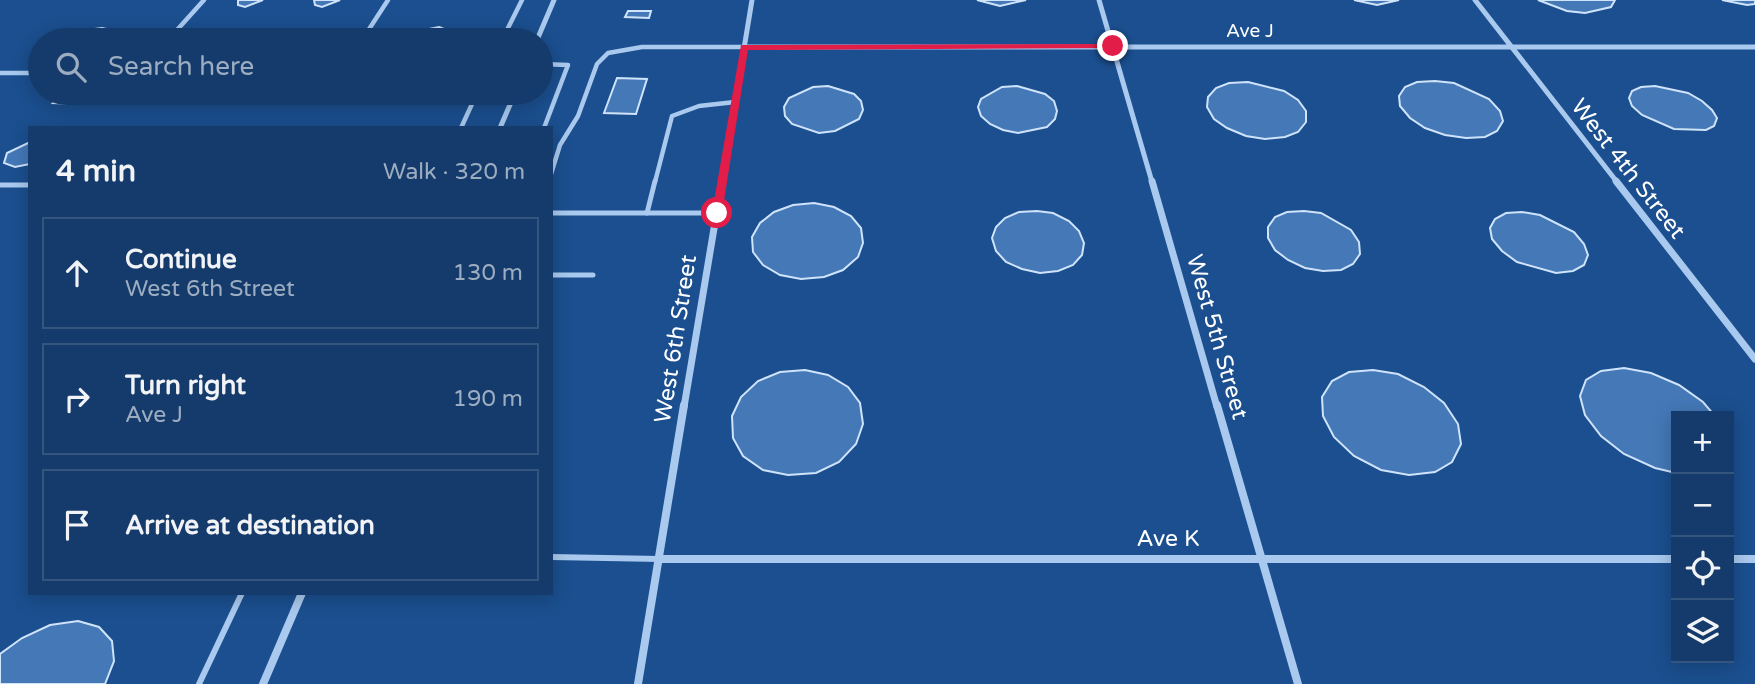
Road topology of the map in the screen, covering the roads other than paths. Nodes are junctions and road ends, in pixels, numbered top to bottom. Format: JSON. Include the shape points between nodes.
{"nodes":[{"id":1,"x":204,"y":0,"type":"edge"},
{"id":2,"x":388,"y":0,"type":"edge"},
{"id":3,"x":522,"y":0,"type":"edge"},
{"id":4,"x":554,"y":0,"type":"edge"},
{"id":5,"x":752,"y":0,"type":"edge"},
{"id":6,"x":1099,"y":0,"type":"edge"},
{"id":7,"x":1475,"y":0,"type":"edge"},
{"id":8,"x":179,"y":28,"type":"edge"},
{"id":9,"x":370,"y":28,"type":"edge"},
{"id":10,"x":508,"y":28,"type":"edge"},
{"id":11,"x":542,"y":28,"type":"edge"},
{"id":12,"x":1113,"y":46,"type":"junction"},
{"id":13,"x":744,"y":47,"type":"junction"},
{"id":14,"x":1511,"y":47,"type":"junction"},
{"id":15,"x":1755,"y":47,"type":"edge"},
{"id":16,"x":553,"y":64,"type":"edge"},
{"id":17,"x":0,"y":73,"type":"edge"},
{"id":18,"x":28,"y":73,"type":"edge"},
{"id":19,"x":735,"y":102,"type":"junction"},
{"id":20,"x":553,"y":104,"type":"edge"},
{"id":21,"x":472,"y":105,"type":"edge"},
{"id":22,"x":510,"y":105,"type":"edge"},
{"id":23,"x":553,"y":105,"type":"edge"},
{"id":24,"x":462,"y":126,"type":"edge"},
{"id":25,"x":501,"y":126,"type":"edge"},
{"id":26,"x":545,"y":126,"type":"edge"},
{"id":27,"x":553,"y":168,"type":"edge"},
{"id":28,"x":0,"y":185,"type":"edge"},
{"id":29,"x":28,"y":185,"type":"edge"},
{"id":30,"x":553,"y":213,"type":"edge"},
{"id":31,"x":648,"y":213,"type":"junction"},
{"id":32,"x":717,"y":213,"type":"junction"},
{"id":33,"x":553,"y":275,"type":"edge"},
{"id":34,"x":593,"y":275,"type":"dead end"},
{"id":35,"x":1755,"y":359,"type":"edge"},
{"id":36,"x":553,"y":557,"type":"edge"},
{"id":37,"x":660,"y":559,"type":"junction"},
{"id":38,"x":1261,"y":559,"type":"junction"},
{"id":39,"x":1671,"y":559,"type":"edge"},
{"id":40,"x":1734,"y":559,"type":"edge"},
{"id":41,"x":1755,"y":559,"type":"edge"},
{"id":42,"x":241,"y":595,"type":"edge"},
{"id":43,"x":301,"y":595,"type":"edge"},
{"id":44,"x":200,"y":684,"type":"edge"},
{"id":45,"x":263,"y":684,"type":"edge"},
{"id":46,"x":638,"y":684,"type":"edge"},
{"id":47,"x":1298,"y":684,"type":"edge"}],
"edges":[{"from":1,"to":8,"type":"lane"},
{"from":2,"to":9,"type":"lane"},
{"from":3,"to":10,"type":"lane"},
{"from":4,"to":11,"type":"street"},
{"from":5,"to":13,"type":"street","name":"West 6th Street"},
{"from":6,"to":12,"type":"street","name":"West 5th Street"},
{"from":7,"to":14,"type":"street","name":"West 4th Street"},
{"from":12,"to":13,"type":"street","name":"Ave J"},
{"from":12,"to":14,"type":"street","name":"Ave J"},
{"from":12,"to":38,"type":"street","name":"West 5th Street"},
{"from":13,"to":19,"type":"street","name":"West 6th Street"},
{"from":13,"to":27,"type":"lane","via":[[642,47],[608,53],[597,64]]},
{"from":14,"to":15,"type":"street","name":"Ave J"},
{"from":14,"to":35,"type":"street","name":"West 4th Street"},
{"from":16,"to":20,"type":"lane","via":[[568,65]]},
{"from":17,"to":18,"type":"lane"},
{"from":19,"to":31,"type":"lane","via":[[699,106],[672,116]]},
{"from":19,"to":32,"type":"street","name":"West 6th Street"},
{"from":21,"to":24,"type":"lane"},
{"from":22,"to":25,"type":"street"},
{"from":23,"to":26,"type":"lane"},
{"from":28,"to":29,"type":"lane"},
{"from":30,"to":31,"type":"lane"},
{"from":31,"to":32,"type":"lane"},
{"from":32,"to":37,"type":"street","name":"West 6th Street"},
{"from":33,"to":34,"type":"lane"},
{"from":36,"to":37,"type":"lane"},
{"from":37,"to":38,"type":"street","name":"Ave K"},
{"from":37,"to":46,"type":"street","name":"West 6th Street"},
{"from":38,"to":39,"type":"street","name":"Ave K"},
{"from":38,"to":47,"type":"street","name":"West 5th Street"},
{"from":40,"to":41,"type":"street"},
{"from":42,"to":44,"type":"lane"},
{"from":43,"to":45,"type":"street"}]}
